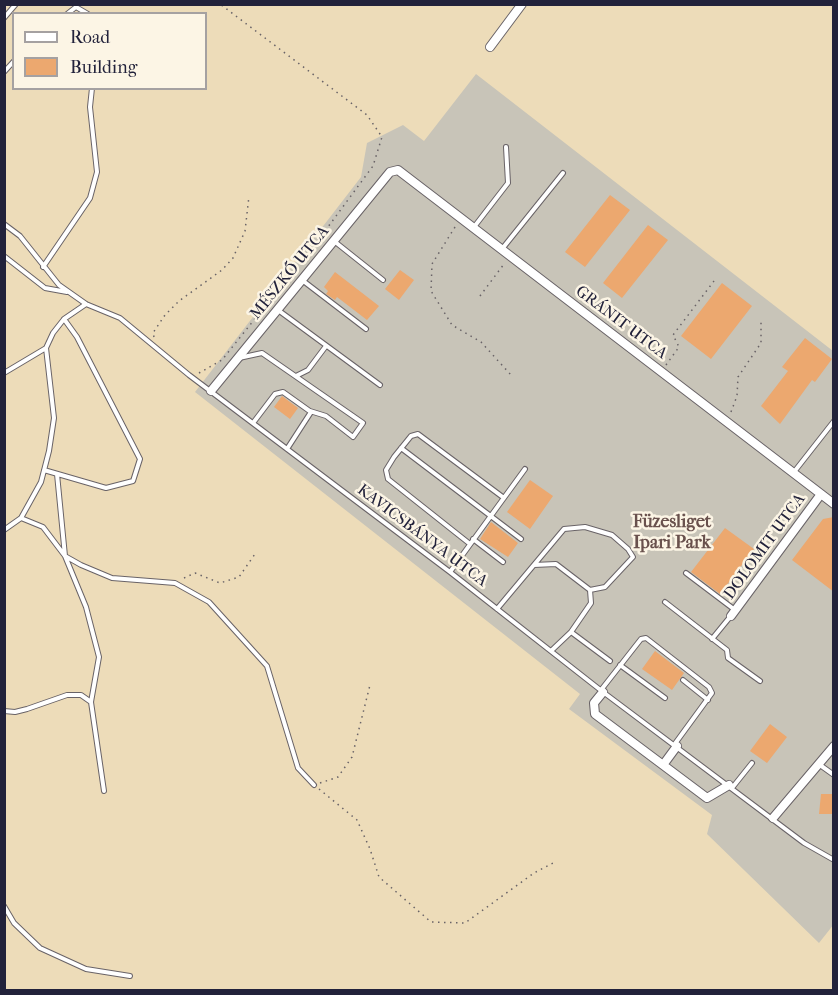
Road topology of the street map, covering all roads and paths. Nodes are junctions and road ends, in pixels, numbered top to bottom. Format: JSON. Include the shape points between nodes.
{"nodes":[{"id":1,"x":16,"y":4,"type":"edge"},
{"id":2,"x":220,"y":4,"type":"edge"},
{"id":3,"x":522,"y":4,"type":"edge"},
{"id":4,"x":70,"y":12,"type":"edge"},
{"id":5,"x":85,"y":12,"type":"edge"},
{"id":6,"x":4,"y":18,"type":"edge"},
{"id":7,"x":489,"y":47,"type":"dead end"},
{"id":8,"x":92,"y":90,"type":"edge"},
{"id":9,"x":506,"y":147,"type":"dead end"},
{"id":10,"x":390,"y":172,"type":"joint"},
{"id":11,"x":563,"y":173,"type":"dead end"},
{"id":12,"x":249,"y":196,"type":"dead end"},
{"id":13,"x":460,"y":218,"type":"junction"},
{"id":14,"x":4,"y":224,"type":"edge"},
{"id":15,"x":473,"y":228,"type":"junction"},
{"id":16,"x":333,"y":241,"type":"junction"},
{"id":17,"x":502,"y":250,"type":"junction"},
{"id":18,"x":4,"y":256,"type":"edge"},
{"id":19,"x":510,"y":256,"type":"junction"},
{"id":20,"x":43,"y":267,"type":"junction"},
{"id":21,"x":302,"y":279,"type":"junction"},
{"id":22,"x":382,"y":280,"type":"dead end"},
{"id":23,"x":714,"y":280,"type":"dead end"},
{"id":24,"x":69,"y":292,"type":"junction"},
{"id":25,"x":480,"y":296,"type":"dead end"},
{"id":26,"x":86,"y":304,"type":"junction"},
{"id":27,"x":277,"y":310,"type":"junction"},
{"id":28,"x":64,"y":319,"type":"junction"},
{"id":29,"x":761,"y":322,"type":"dead end"},
{"id":30,"x":366,"y":329,"type":"dead end"},
{"id":31,"x":326,"y":346,"type":"junction"},
{"id":32,"x":155,"y":347,"type":"junction"},
{"id":33,"x":46,"y":348,"type":"junction"},
{"id":34,"x":238,"y":358,"type":"junction"},
{"id":35,"x":662,"y":371,"type":"junction"},
{"id":36,"x":4,"y":373,"type":"edge"},
{"id":37,"x":189,"y":375,"type":"junction"},
{"id":38,"x":511,"y":375,"type":"dead end"},
{"id":39,"x":295,"y":376,"type":"junction"},
{"id":40,"x":380,"y":385,"type":"dead end"},
{"id":41,"x":211,"y":391,"type":"junction"},
{"id":42,"x":310,"y":411,"type":"junction"},
{"id":43,"x":834,"y":421,"type":"edge"},
{"id":44,"x":728,"y":422,"type":"junction"},
{"id":45,"x":254,"y":423,"type":"junction"},
{"id":46,"x":401,"y":448,"type":"junction"},
{"id":47,"x":287,"y":449,"type":"junction"},
{"id":48,"x":525,"y":469,"type":"dead end"},
{"id":49,"x":44,"y":470,"type":"junction"},
{"id":50,"x":793,"y":473,"type":"junction"},
{"id":51,"x":57,"y":474,"type":"junction"},
{"id":52,"x":821,"y":494,"type":"junction"},
{"id":53,"x":504,"y":498,"type":"junction"},
{"id":54,"x":834,"y":504,"type":"edge"},
{"id":55,"x":490,"y":516,"type":"junction"},
{"id":56,"x":21,"y":518,"type":"junction"},
{"id":57,"x":4,"y":530,"type":"edge"},
{"id":58,"x":474,"y":539,"type":"junction"},
{"id":59,"x":521,"y":539,"type":"dead end"},
{"id":60,"x":470,"y":544,"type":"junction"},
{"id":61,"x":255,"y":554,"type":"dead end"},
{"id":62,"x":65,"y":556,"type":"junction"},
{"id":63,"x":503,"y":562,"type":"dead end"},
{"id":64,"x":534,"y":565,"type":"junction"},
{"id":65,"x":450,"y":572,"type":"junction"},
{"id":66,"x":686,"y":573,"type":"dead end"},
{"id":67,"x":175,"y":583,"type":"junction"},
{"id":68,"x":590,"y":590,"type":"junction"},
{"id":69,"x":665,"y":602,"type":"dead end"},
{"id":70,"x":497,"y":609,"type":"junction"},
{"id":71,"x":733,"y":613,"type":"junction"},
{"id":72,"x":572,"y":632,"type":"junction"},
{"id":73,"x":712,"y":639,"type":"junction"},
{"id":74,"x":551,"y":651,"type":"junction"},
{"id":75,"x":610,"y":661,"type":"dead end"},
{"id":76,"x":620,"y":665,"type":"junction"},
{"id":77,"x":683,"y":680,"type":"dead end"},
{"id":78,"x":760,"y":681,"type":"dead end"},
{"id":79,"x":370,"y":686,"type":"dead end"},
{"id":80,"x":602,"y":691,"type":"junction"},
{"id":81,"x":665,"y":698,"type":"dead end"},
{"id":82,"x":708,"y":700,"type":"junction"},
{"id":83,"x":91,"y":702,"type":"junction"},
{"id":84,"x":4,"y":711,"type":"edge"},
{"id":85,"x":676,"y":745,"type":"junction"},
{"id":86,"x":834,"y":746,"type":"edge"},
{"id":87,"x":752,"y":763,"type":"dead end"},
{"id":88,"x":663,"y":765,"type":"junction"},
{"id":89,"x":820,"y":765,"type":"junction"},
{"id":90,"x":834,"y":775,"type":"edge"},
{"id":91,"x":314,"y":785,"type":"junction"},
{"id":92,"x":731,"y":787,"type":"junction"},
{"id":93,"x":104,"y":791,"type":"dead end"},
{"id":94,"x":773,"y":818,"type":"junction"},
{"id":95,"x":834,"y":860,"type":"edge"},
{"id":96,"x":555,"y":862,"type":"dead end"},
{"id":97,"x":4,"y":906,"type":"edge"},
{"id":98,"x":130,"y":976,"type":"dead end"}],
"edges":[{"from":1,"to":6,"type":"lane"},
{"from":2,"to":37,"type":"path","via":[[367,115],[382,137],[373,166],[222,360],[212,368]]},
{"from":3,"to":7,"type":"street"},
{"from":4,"to":5,"type":"lane","via":[[76,7]]},
{"from":8,"to":20,"type":"lane","via":[[96,172],[90,198]]},
{"from":9,"to":15,"type":"lane","via":[[508,183]]},
{"from":10,"to":13,"type":"street","name":"GRÁNIT UTCA","via":[[398,170]]},
{"from":10,"to":16,"type":"street","name":"MÉSZKŐ UTCA"},
{"from":11,"to":17,"type":"lane"},
{"from":12,"to":32,"type":"path","via":[[245,231],[233,258],[165,315],[153,333]]},
{"from":13,"to":15,"type":"street","name":"GRÁNIT UTCA"},
{"from":13,"to":38,"type":"path","via":[[432,264],[431,291],[452,325],[481,342]]},
{"from":14,"to":20,"type":"lane","name":"KAVICSBÁNYA UTCA","via":[[20,237]]},
{"from":15,"to":17,"type":"street","name":"GRÁNIT UTCA"},
{"from":16,"to":21,"type":"street","name":"MÉSZKŐ UTCA"},
{"from":16,"to":22,"type":"lane"},
{"from":17,"to":19,"type":"street","name":"GRÁNIT UTCA"},
{"from":18,"to":24,"type":"lane","via":[[45,288]]},
{"from":19,"to":25,"type":"path"},
{"from":19,"to":35,"type":"street","name":"GRÁNIT UTCA"},
{"from":20,"to":24,"type":"lane","name":"KAVICSBÁNYA UTCA"},
{"from":21,"to":27,"type":"street","name":"MÉSZKŐ UTCA"},
{"from":21,"to":30,"type":"lane"},
{"from":23,"to":35,"type":"path","via":[[673,335],[679,347]]},
{"from":24,"to":26,"type":"lane","name":"KAVICSBÁNYA UTCA"},
{"from":26,"to":28,"type":"lane"},
{"from":26,"to":32,"type":"lane","name":"KAVICSBÁNYA UTCA","via":[[120,318]]},
{"from":27,"to":31,"type":"lane"},
{"from":27,"to":34,"type":"street","name":"MÉSZKŐ UTCA"},
{"from":28,"to":33,"type":"lane"},
{"from":28,"to":51,"type":"lane","via":[[140,459],[133,481],[106,488]]},
{"from":29,"to":44,"type":"path","via":[[761,343],[738,377],[737,396]]},
{"from":31,"to":39,"type":"lane","via":[[308,370]]},
{"from":31,"to":40,"type":"lane"},
{"from":32,"to":37,"type":"lane","name":"KAVICSBÁNYA UTCA"},
{"from":33,"to":36,"type":"lane"},
{"from":33,"to":49,"type":"lane","via":[[54,418]]},
{"from":34,"to":39,"type":"lane","via":[[262,353]]},
{"from":34,"to":41,"type":"street","name":"MÉSZKŐ UTCA"},
{"from":35,"to":44,"type":"street","name":"GRÁNIT UTCA"},
{"from":37,"to":41,"type":"lane","name":"KAVICSBÁNYA UTCA"},
{"from":39,"to":42,"type":"lane","via":[[363,423],[353,437],[326,416]]},
{"from":41,"to":45,"type":"lane","name":"KAVICSBÁNYA UTCA"},
{"from":42,"to":45,"type":"lane","via":[[284,392],[275,394]]},
{"from":42,"to":47,"type":"lane"},
{"from":43,"to":50,"type":"lane"},
{"from":44,"to":50,"type":"street","name":"GRÁNIT UTCA"},
{"from":45,"to":47,"type":"lane","name":"KAVICSBÁNYA UTCA"},
{"from":46,"to":53,"type":"lane","via":[[418,434]]},
{"from":46,"to":55,"type":"lane"},
{"from":46,"to":60,"type":"lane","via":[[386,470],[388,479]]},
{"from":47,"to":65,"type":"lane","name":"KAVICSBÁNYA UTCA"},
{"from":48,"to":53,"type":"lane"},
{"from":49,"to":51,"type":"lane"},
{"from":49,"to":56,"type":"lane"},
{"from":50,"to":52,"type":"street","name":"GRÁNIT UTCA"},
{"from":51,"to":62,"type":"lane"},
{"from":52,"to":54,"type":"street","name":"GRÁNIT UTCA"},
{"from":52,"to":71,"type":"street","name":"DOLOMIT UTCA"},
{"from":53,"to":55,"type":"lane"},
{"from":55,"to":58,"type":"lane"},
{"from":55,"to":59,"type":"lane"},
{"from":56,"to":57,"type":"lane"},
{"from":56,"to":62,"type":"lane","via":[[43,527]]},
{"from":58,"to":60,"type":"lane"},
{"from":58,"to":63,"type":"lane"},
{"from":60,"to":65,"type":"lane"},
{"from":61,"to":67,"type":"path","via":[[239,577],[220,583],[195,573]]},
{"from":62,"to":67,"type":"lane","via":[[112,578]]},
{"from":62,"to":83,"type":"lane","via":[[86,607],[99,657]]},
{"from":64,"to":68,"type":"lane","via":[[556,564]]},
{"from":64,"to":68,"type":"lane","via":[[564,529],[585,527],[612,535],[633,557],[605,587]]},
{"from":64,"to":70,"type":"lane"},
{"from":65,"to":70,"type":"lane","name":"KAVICSBÁNYA UTCA"},
{"from":66,"to":71,"type":"lane"},
{"from":67,"to":91,"type":"lane","via":[[209,602],[267,666],[298,768]]},
{"from":68,"to":72,"type":"lane","via":[[591,603]]},
{"from":69,"to":73,"type":"lane"},
{"from":70,"to":74,"type":"lane","name":"KAVICSBÁNYA UTCA"},
{"from":71,"to":73,"type":"lane"},
{"from":72,"to":74,"type":"lane"},
{"from":72,"to":75,"type":"lane"},
{"from":73,"to":78,"type":"lane","via":[[727,650],[728,658]]},
{"from":74,"to":80,"type":"lane","name":"KAVICSBÁNYA UTCA"},
{"from":76,"to":80,"type":"lane"},
{"from":76,"to":81,"type":"lane"},
{"from":76,"to":82,"type":"lane","via":[[646,638],[709,687],[712,693]]},
{"from":77,"to":82,"type":"lane"},
{"from":79,"to":91,"type":"path","via":[[352,758],[338,777]]},
{"from":80,"to":85,"type":"lane","name":"KAVICSBÁNYA UTCA"},
{"from":80,"to":88,"type":"street","via":[[594,703],[595,714]]},
{"from":82,"to":85,"type":"lane"},
{"from":83,"to":84,"type":"lane","via":[[81,695],[67,695],[27,709]]},
{"from":83,"to":93,"type":"lane"},
{"from":85,"to":88,"type":"street"},
{"from":85,"to":92,"type":"lane","name":"KAVICSBÁNYA UTCA"},
{"from":86,"to":89,"type":"street"},
{"from":87,"to":92,"type":"lane"},
{"from":88,"to":92,"type":"street","via":[[707,798]]},
{"from":89,"to":90,"type":"lane"},
{"from":89,"to":94,"type":"street"},
{"from":91,"to":96,"type":"path","via":[[357,820],[379,877],[431,922],[465,923]]},
{"from":92,"to":94,"type":"lane","name":"KAVICSBÁNYA UTCA"},
{"from":94,"to":95,"type":"lane","name":"KAVICSBÁNYA UTCA","via":[[804,843]]},
{"from":97,"to":98,"type":"lane","via":[[14,923],[40,948],[86,969]]}]}
